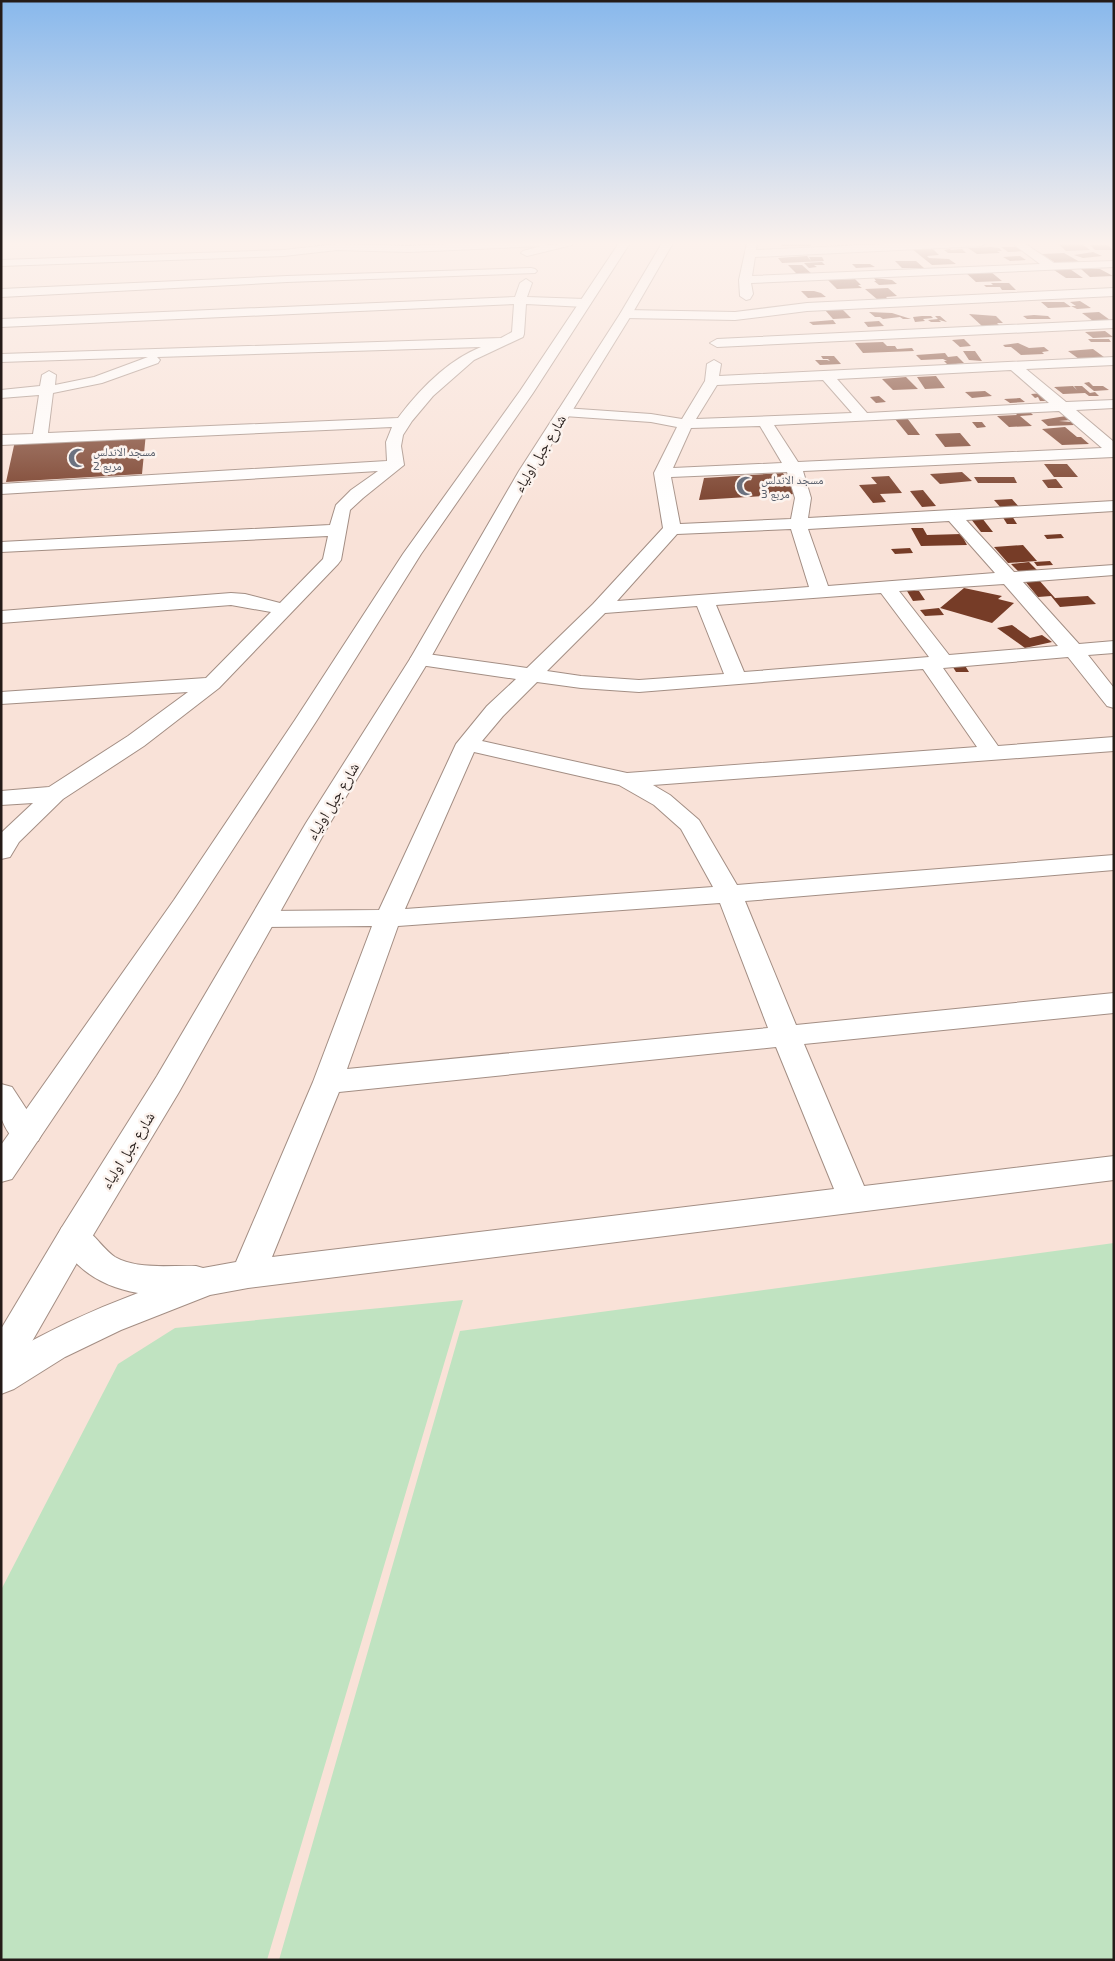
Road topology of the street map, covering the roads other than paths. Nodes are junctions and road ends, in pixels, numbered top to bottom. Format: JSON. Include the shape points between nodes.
{"nodes":[{"id":1,"x":266,"y":335,"type":"edge"},
{"id":2,"x":517,"y":335,"type":"edge"},
{"id":3,"x":577,"y":335,"type":"edge"},
{"id":4,"x":597,"y":335,"type":"edge"},
{"id":5,"x":722,"y":335,"type":"edge"},
{"id":6,"x":908,"y":335,"type":"edge"},
{"id":7,"x":1040,"y":335,"type":"edge"},
{"id":8,"x":1046,"y":340,"type":"dead end"},
{"id":9,"x":501,"y":342,"type":"junction"},
{"id":10,"x":717,"y":343,"type":"junction"},
{"id":11,"x":261,"y":350,"type":"junction"},
{"id":12,"x":1061,"y":352,"type":"dead end"},
{"id":13,"x":168,"y":353,"type":"junction"},
{"id":14,"x":52,"y":356,"type":"junction"},
{"id":15,"x":1,"y":358,"type":"edge"},
{"id":16,"x":1114,"y":361,"type":"edge"},
{"id":17,"x":1075,"y":363,"type":"junction"},
{"id":18,"x":1014,"y":366,"type":"junction"},
{"id":19,"x":827,"y":376,"type":"junction"},
{"id":20,"x":712,"y":381,"type":"junction"},
{"id":21,"x":46,"y":392,"type":"junction"},
{"id":22,"x":1,"y":394,"type":"edge"},
{"id":23,"x":1114,"y":404,"type":"edge"},
{"id":24,"x":1063,"y":407,"type":"junction"},
{"id":25,"x":564,"y":412,"type":"junction"},
{"id":26,"x":864,"y":417,"type":"junction"},
{"id":27,"x":403,"y":422,"type":"junction"},
{"id":28,"x":765,"y":422,"type":"junction"},
{"id":29,"x":686,"y":424,"type":"junction"},
{"id":30,"x":40,"y":437,"type":"junction"},
{"id":31,"x":1,"y":440,"type":"edge"},
{"id":32,"x":1114,"y":451,"type":"edge"},
{"id":33,"x":396,"y":465,"type":"junction"},
{"id":34,"x":793,"y":467,"type":"junction"},
{"id":35,"x":662,"y":473,"type":"junction"},
{"id":36,"x":1,"y":489,"type":"edge"},
{"id":37,"x":1114,"y":506,"type":"edge"},
{"id":38,"x":953,"y":515,"type":"junction"},
{"id":39,"x":798,"y":524,"type":"junction"},
{"id":40,"x":672,"y":529,"type":"junction"},
{"id":41,"x":337,"y":530,"type":"junction"},
{"id":42,"x":1,"y":547,"type":"edge"},
{"id":43,"x":1114,"y":570,"type":"edge"},
{"id":44,"x":1008,"y":578,"type":"junction"},
{"id":45,"x":886,"y":587,"type":"junction"},
{"id":46,"x":820,"y":591,"type":"junction"},
{"id":47,"x":704,"y":600,"type":"junction"},
{"id":48,"x":600,"y":608,"type":"junction"},
{"id":49,"x":283,"y":609,"type":"junction"},
{"id":50,"x":1,"y":617,"type":"edge"},
{"id":51,"x":1114,"y":647,"type":"edge"},
{"id":52,"x":1073,"y":650,"type":"junction"},
{"id":53,"x":420,"y":659,"type":"junction"},
{"id":54,"x":936,"y":662,"type":"junction"},
{"id":55,"x":531,"y":676,"type":"junction"},
{"id":56,"x":736,"y":679,"type":"junction"},
{"id":57,"x":212,"y":684,"type":"junction"},
{"id":58,"x":1,"y":698,"type":"edge"},
{"id":59,"x":1114,"y":702,"type":"edge"},
{"id":60,"x":467,"y":744,"type":"junction"},
{"id":61,"x":1114,"y":744,"type":"edge"},
{"id":62,"x":992,"y":753,"type":"junction"},
{"id":63,"x":627,"y":780,"type":"junction"},
{"id":64,"x":55,"y":794,"type":"junction"},
{"id":65,"x":1,"y":798,"type":"edge"},
{"id":66,"x":1,"y":852,"type":"edge"},
{"id":67,"x":1114,"y":862,"type":"edge"},
{"id":68,"x":729,"y":894,"type":"junction"},
{"id":69,"x":388,"y":918,"type":"junction"},
{"id":70,"x":264,"y":919,"type":"junction"},
{"id":71,"x":1114,"y":1003,"type":"edge"},
{"id":72,"x":785,"y":1034,"type":"junction"},
{"id":73,"x":328,"y":1082,"type":"junction"},
{"id":74,"x":1,"y":1095,"type":"edge"},
{"id":75,"x":27,"y":1133,"type":"junction"},
{"id":76,"x":1114,"y":1168,"type":"edge"},
{"id":77,"x":1,"y":1170,"type":"edge"},
{"id":78,"x":854,"y":1200,"type":"junction"},
{"id":79,"x":74,"y":1237,"type":"junction"},
{"id":80,"x":248,"y":1274,"type":"junction"},
{"id":81,"x":207,"y":1281,"type":"junction"},
{"id":82,"x":1,"y":1362,"type":"edge"},
{"id":83,"x":1,"y":1378,"type":"edge"}],
"edges":[{"from":1,"to":11,"type":"main road"},
{"from":2,"to":9,"type":"main road"},
{"from":3,"to":75,"type":"main road","name":"شارع جبل اولياء","via":[[526,393],[412,554],[269,776]]},
{"from":4,"to":25,"type":"main road","name":"شارع جبل اولياء"},
{"from":5,"to":10,"type":"main road"},
{"from":6,"to":10,"type":"main road"},
{"from":7,"to":8,"type":"main road"},
{"from":9,"to":11,"type":"main road"},
{"from":9,"to":27,"type":"main road","via":[[467,357]]},
{"from":10,"to":20,"type":"main road"},
{"from":11,"to":13,"type":"main road"},
{"from":12,"to":17,"type":"main road"},
{"from":13,"to":14,"type":"main road"},
{"from":13,"to":21,"type":"main road","via":[[132,369]]},
{"from":14,"to":15,"type":"main road"},
{"from":14,"to":21,"type":"main road"},
{"from":16,"to":17,"type":"main road"},
{"from":17,"to":18,"type":"main road"},
{"from":18,"to":19,"type":"main road"},
{"from":18,"to":24,"type":"main road"},
{"from":19,"to":20,"type":"main road"},
{"from":19,"to":26,"type":"main road"},
{"from":20,"to":29,"type":"main road"},
{"from":21,"to":22,"type":"main road"},
{"from":21,"to":30,"type":"main road"},
{"from":23,"to":24,"type":"main road"},
{"from":24,"to":26,"type":"main road"},
{"from":24,"to":32,"type":"main road"},
{"from":25,"to":29,"type":"main road","via":[[651,418]]},
{"from":25,"to":53,"type":"main road","name":"شارع جبل اولياء"},
{"from":26,"to":28,"type":"main road"},
{"from":27,"to":30,"type":"main road"},
{"from":27,"to":33,"type":"main road","via":[[394,434]]},
{"from":28,"to":29,"type":"main road"},
{"from":28,"to":34,"type":"main road"},
{"from":29,"to":35,"type":"main road"},
{"from":30,"to":31,"type":"main road"},
{"from":32,"to":34,"type":"main road"},
{"from":33,"to":36,"type":"main road"},
{"from":33,"to":41,"type":"main road","via":[[342,509]]},
{"from":34,"to":35,"type":"main road"},
{"from":34,"to":39,"type":"main road","via":[[804,498]]},
{"from":35,"to":40,"type":"main road"},
{"from":37,"to":38,"type":"main road"},
{"from":38,"to":39,"type":"main road"},
{"from":38,"to":44,"type":"main road"},
{"from":39,"to":40,"type":"main road"},
{"from":39,"to":46,"type":"main road"},
{"from":40,"to":48,"type":"main road"},
{"from":41,"to":42,"type":"main road"},
{"from":41,"to":49,"type":"main road","via":[[332,560]]},
{"from":43,"to":44,"type":"main road"},
{"from":44,"to":45,"type":"main road"},
{"from":44,"to":52,"type":"main road"},
{"from":45,"to":46,"type":"main road"},
{"from":45,"to":54,"type":"main road"},
{"from":46,"to":47,"type":"main road"},
{"from":47,"to":48,"type":"main road"},
{"from":47,"to":56,"type":"main road"},
{"from":48,"to":55,"type":"main road"},
{"from":49,"to":50,"type":"main road","via":[[231,599]]},
{"from":49,"to":57,"type":"main road"},
{"from":51,"to":52,"type":"main road"},
{"from":52,"to":54,"type":"main road"},
{"from":52,"to":59,"type":"main road"},
{"from":53,"to":55,"type":"main road"},
{"from":53,"to":70,"type":"main road","name":"شارع جبل اولياء","via":[[318,823]]},
{"from":54,"to":56,"type":"main road"},
{"from":54,"to":62,"type":"main road"},
{"from":55,"to":56,"type":"main road","via":[[639,686]]},
{"from":55,"to":60,"type":"main road"},
{"from":57,"to":58,"type":"main road"},
{"from":57,"to":64,"type":"main road","via":[[136,741]]},
{"from":60,"to":63,"type":"main road"},
{"from":60,"to":69,"type":"main road"},
{"from":61,"to":62,"type":"main road"},
{"from":62,"to":63,"type":"main road"},
{"from":63,"to":68,"type":"main road","via":[[662,800],[690,825]]},
{"from":64,"to":65,"type":"main road"},
{"from":64,"to":66,"type":"main road","via":[[10,838]]},
{"from":67,"to":68,"type":"main road"},
{"from":68,"to":69,"type":"main road"},
{"from":68,"to":72,"type":"main road"},
{"from":69,"to":70,"type":"main road"},
{"from":69,"to":73,"type":"main road"},
{"from":70,"to":79,"type":"main road","name":"شارع جبل اولياء"},
{"from":71,"to":72,"type":"main road"},
{"from":72,"to":73,"type":"main road"},
{"from":72,"to":78,"type":"main road"},
{"from":73,"to":80,"type":"main road"},
{"from":74,"to":75,"type":"main road"},
{"from":75,"to":77,"type":"main road","name":"شارع جبل اولياء"},
{"from":76,"to":78,"type":"main road"},
{"from":78,"to":80,"type":"main road"},
{"from":79,"to":81,"type":"main road","via":[[98,1263],[124,1277]]},
{"from":79,"to":82,"type":"main road","name":"شارع جبل اولياء"},
{"from":80,"to":81,"type":"main road"},
{"from":81,"to":83,"type":"main road","via":[[109,1319],[52,1346]]}]}
